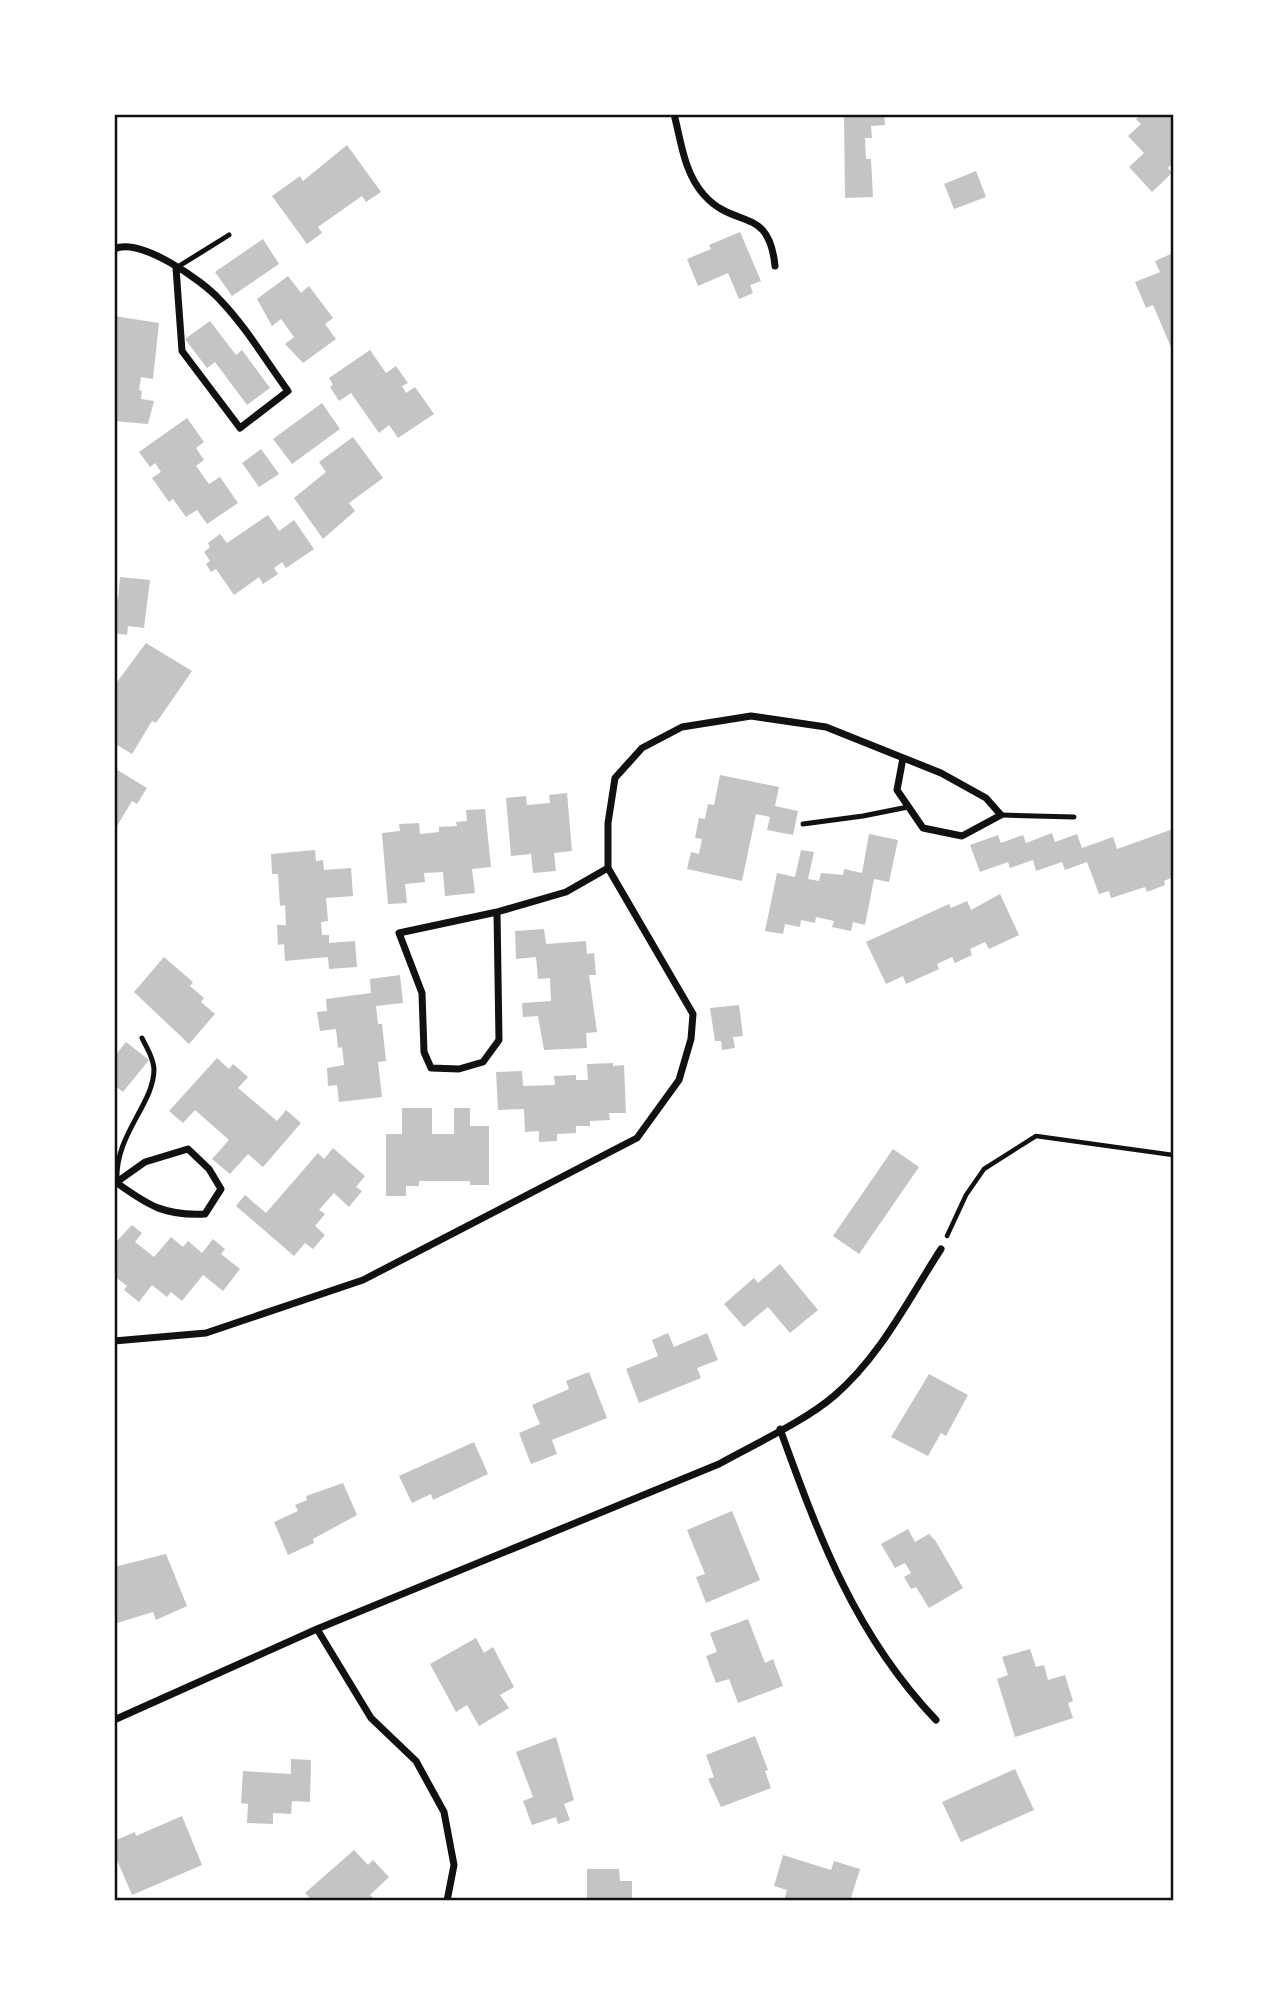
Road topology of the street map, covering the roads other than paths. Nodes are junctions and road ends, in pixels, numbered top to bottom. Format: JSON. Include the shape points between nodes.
{"nodes":[{"id":1,"x":674,"y":114,"type":"edge"},
{"id":2,"x":229,"y":235,"type":"dead end"},
{"id":3,"x":114,"y":249,"type":"edge"},
{"id":4,"x":775,"y":265,"type":"dead end"},
{"id":5,"x":176,"y":268,"type":"junction"},
{"id":6,"x":903,"y":758,"type":"junction"},
{"id":7,"x":908,"y":807,"type":"junction"},
{"id":8,"x":1001,"y":815,"type":"junction"},
{"id":9,"x":1074,"y":817,"type":"dead end"},
{"id":10,"x":803,"y":824,"type":"dead end"},
{"id":11,"x":608,"y":868,"type":"junction"},
{"id":12,"x":496,"y":912,"type":"junction"},
{"id":13,"x":142,"y":1038,"type":"dead end"},
{"id":14,"x":115,"y":1183,"type":"edge"},
{"id":15,"x":941,"y":1250,"type":"road end"},
{"id":16,"x":114,"y":1341,"type":"edge"},
{"id":17,"x":780,"y":1429,"type":"junction"},
{"id":18,"x":317,"y":1629,"type":"junction"},
{"id":19,"x":114,"y":1720,"type":"edge"},
{"id":20,"x":936,"y":1720,"type":"dead end"},
{"id":21,"x":447,"y":1901,"type":"edge"}],
"edges":[{"from":1,"to":4,"type":"street","via":[[686,166],[703,194],[723,211],[764,230],[772,241]]},
{"from":2,"to":5,"type":"lane"},
{"from":3,"to":5,"type":"street","via":[[121,245],[147,249]]},
{"from":5,"to":5,"type":"street","via":[[219,299],[288,391],[240,428],[182,351]]},
{"from":6,"to":7,"type":"street","via":[[897,790]]},
{"from":6,"to":8,"type":"street","via":[[986,798]]},
{"from":6,"to":11,"type":"street","via":[[826,727],[751,716],[682,727],[642,748],[615,778]]},
{"from":7,"to":8,"type":"street","via":[[923,828],[962,836]]},
{"from":7,"to":10,"type":"lane"},
{"from":8,"to":9,"type":"lane"},
{"from":11,"to":12,"type":"street","via":[[566,892]]},
{"from":11,"to":16,"type":"street","via":[[693,1014],[679,1080],[637,1138],[363,1280],[206,1333]]},
{"from":12,"to":12,"type":"street","via":[[400,933],[422,993],[424,1052],[431,1068],[459,1069],[483,1062],[499,1040]]},
{"from":13,"to":14,"type":"lane","via":[[154,1072],[122,1144]]},
{"from":14,"to":14,"type":"street","via":[[150,1206],[178,1215],[205,1214],[221,1189],[188,1149],[145,1162]]},
{"from":15,"to":17,"type":"street","via":[[873,1355],[833,1397]]},
{"from":17,"to":18,"type":"street","via":[[719,1464]]},
{"from":17,"to":20,"type":"street","via":[[844,1592],[908,1690]]},
{"from":18,"to":19,"type":"street"},
{"from":18,"to":21,"type":"street","via":[[371,1718],[416,1760],[444,1812],[454,1865]]}]}
